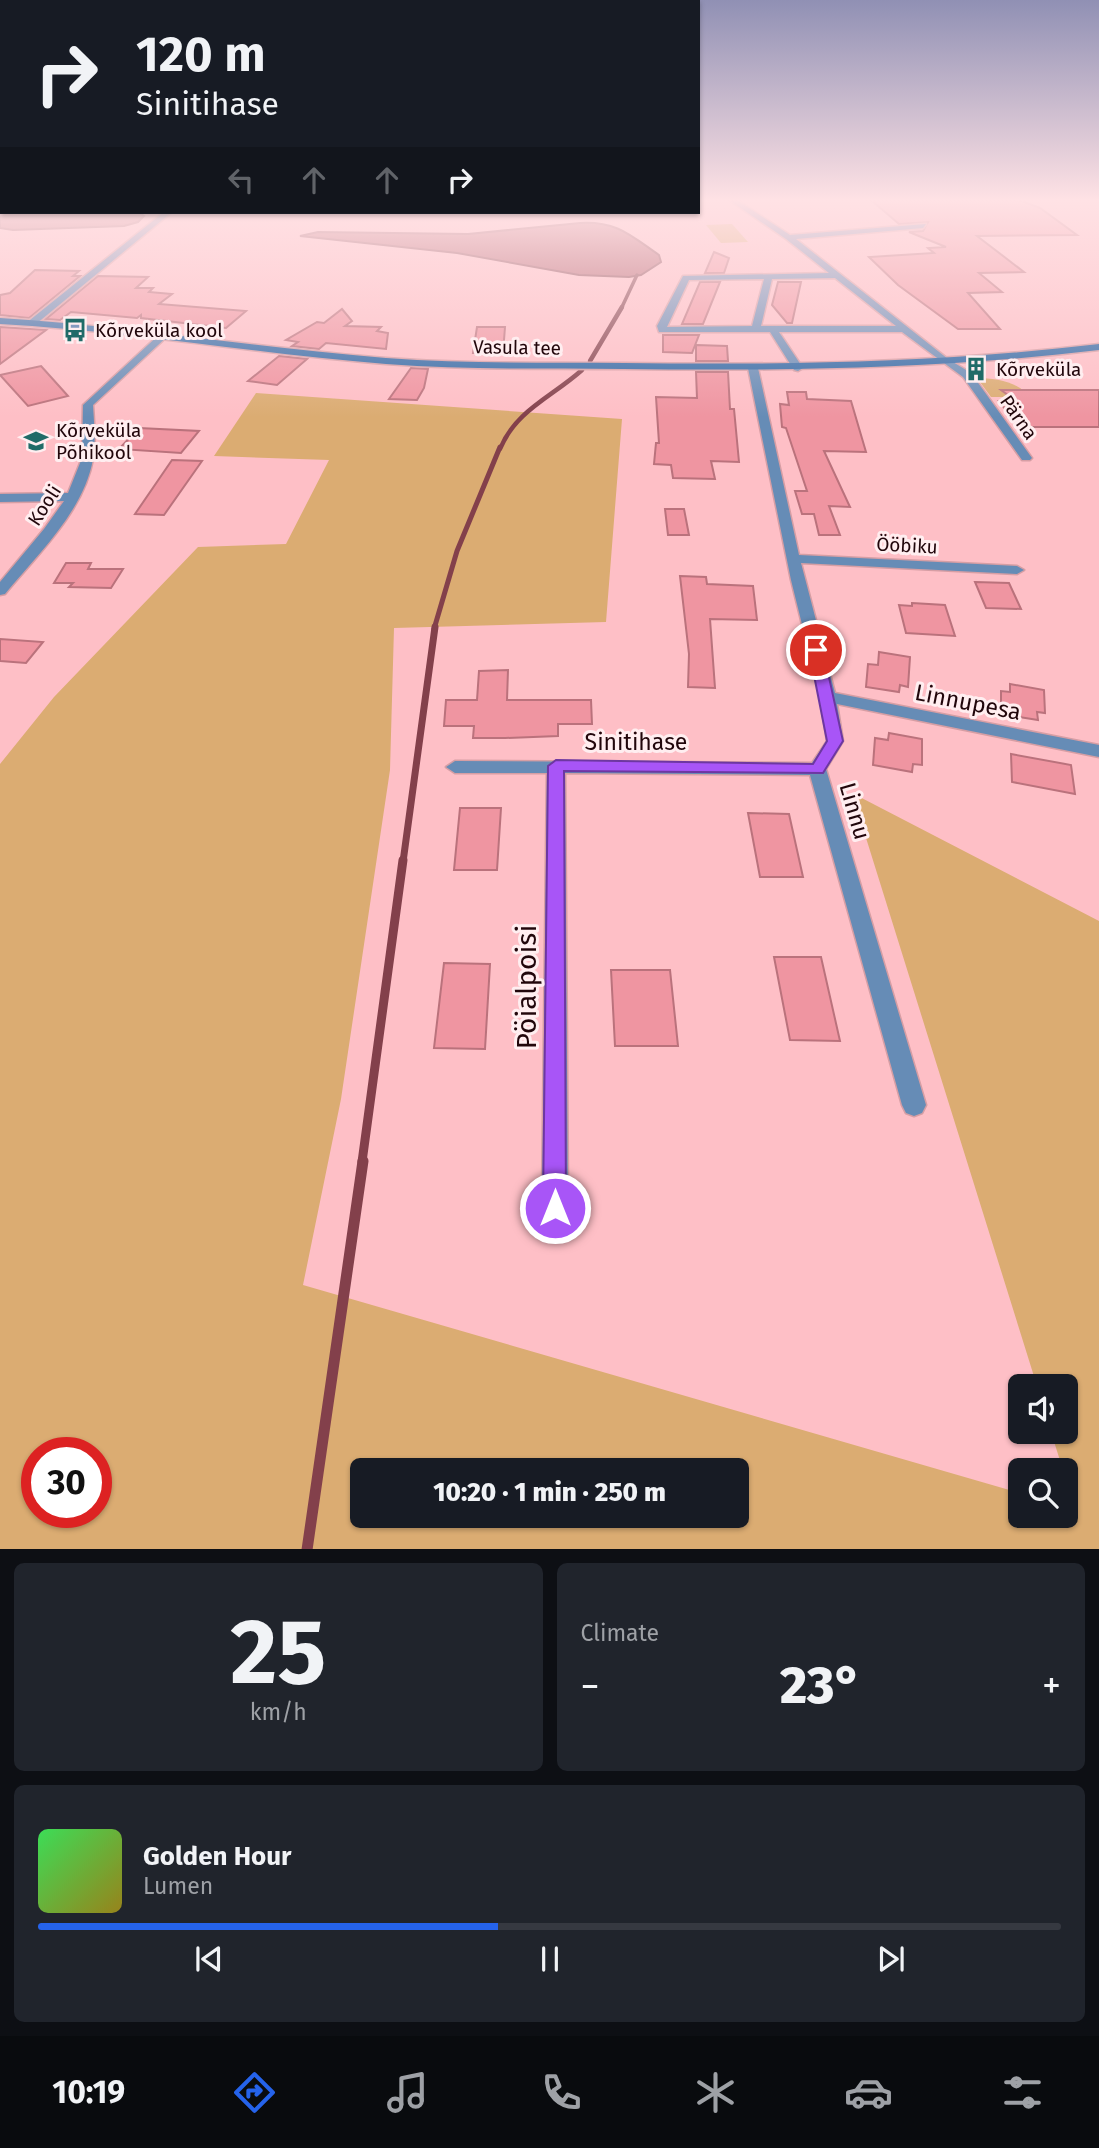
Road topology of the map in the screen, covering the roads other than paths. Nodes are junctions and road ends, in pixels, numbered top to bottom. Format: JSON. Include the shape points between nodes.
{"nodes":[{"id":1,"x":95,"y":272,"type":"edge"},
{"id":2,"x":835,"y":272,"type":"edge"},
{"id":3,"x":839,"y":275,"type":"junction"},
{"id":4,"x":769,"y":276,"type":"junction"},
{"id":5,"x":0,"y":321,"type":"edge"},
{"id":6,"x":33,"y":323,"type":"junction"},
{"id":7,"x":755,"y":329,"type":"junction"},
{"id":8,"x":773,"y":329,"type":"junction"},
{"id":9,"x":905,"y":329,"type":"junction"},
{"id":10,"x":164,"y":334,"type":"junction"},
{"id":11,"x":1099,"y":345,"type":"edge"},
{"id":12,"x":945,"y":361,"type":"junction"},
{"id":13,"x":753,"y":368,"type":"junction"},
{"id":14,"x":798,"y":368,"type":"junction"},
{"id":15,"x":1026,"y":458,"type":"dead end"},
{"id":16,"x":72,"y":497,"type":"junction"},
{"id":17,"x":0,"y":498,"type":"edge"},
{"id":18,"x":794,"y":559,"type":"junction"},
{"id":19,"x":1017,"y":570,"type":"dead end"},
{"id":20,"x":0,"y":591,"type":"edge"},
{"id":21,"x":828,"y":697,"type":"junction"},
{"id":22,"x":1099,"y":751,"type":"edge"},
{"id":23,"x":556,"y":766,"type":"junction"},
{"id":24,"x":455,"y":767,"type":"dead end"},
{"id":25,"x":817,"y":769,"type":"junction"},
{"id":26,"x":915,"y":1105,"type":"dead end"},
{"id":27,"x":555,"y":1208,"type":"dead end"}],
"edges":[{"from":1,"to":6,"type":"street"},
{"from":2,"to":3,"type":"street","name":"Pärna"},
{"from":3,"to":4,"type":"street"},
{"from":3,"to":9,"type":"street","name":"Pärna"},
{"from":4,"to":7,"type":"street"},
{"from":4,"to":7,"type":"street","via":[[685,278],[662,330]]},
{"from":5,"to":6,"type":"street","name":"Vasula tee"},
{"from":6,"to":10,"type":"street","name":"Vasula tee"},
{"from":7,"to":8,"type":"street"},
{"from":8,"to":9,"type":"street"},
{"from":8,"to":14,"type":"street"},
{"from":9,"to":12,"type":"street","name":"Pärna"},
{"from":10,"to":13,"type":"street","name":"Vasula tee","via":[[387,361]]},
{"from":10,"to":16,"type":"street","name":"Kooli","via":[[88,405],[86,463]]},
{"from":11,"to":12,"type":"street","name":"Vasula tee"},
{"from":12,"to":14,"type":"street","name":"Vasula tee"},
{"from":12,"to":15,"type":"street","name":"Pärna","via":[[967,375]]},
{"from":13,"to":14,"type":"street","name":"Vasula tee"},
{"from":13,"to":18,"type":"street","name":"Linnu"},
{"from":16,"to":17,"type":"street"},
{"from":16,"to":20,"type":"street","name":"Kooli"},
{"from":18,"to":19,"type":"street","name":"Ööbiku"},
{"from":18,"to":21,"type":"street","name":"Linnu"},
{"from":21,"to":22,"type":"street","name":"Linnupesa"},
{"from":21,"to":25,"type":"street","name":"Linnu","via":[[835,741]]},
{"from":23,"to":24,"type":"street","name":"Sinitihase"},
{"from":23,"to":25,"type":"street","name":"Sinitihase"},
{"from":23,"to":27,"type":"street","name":"Pöialpoisi"},
{"from":25,"to":26,"type":"street","name":"Linnu"}]}
